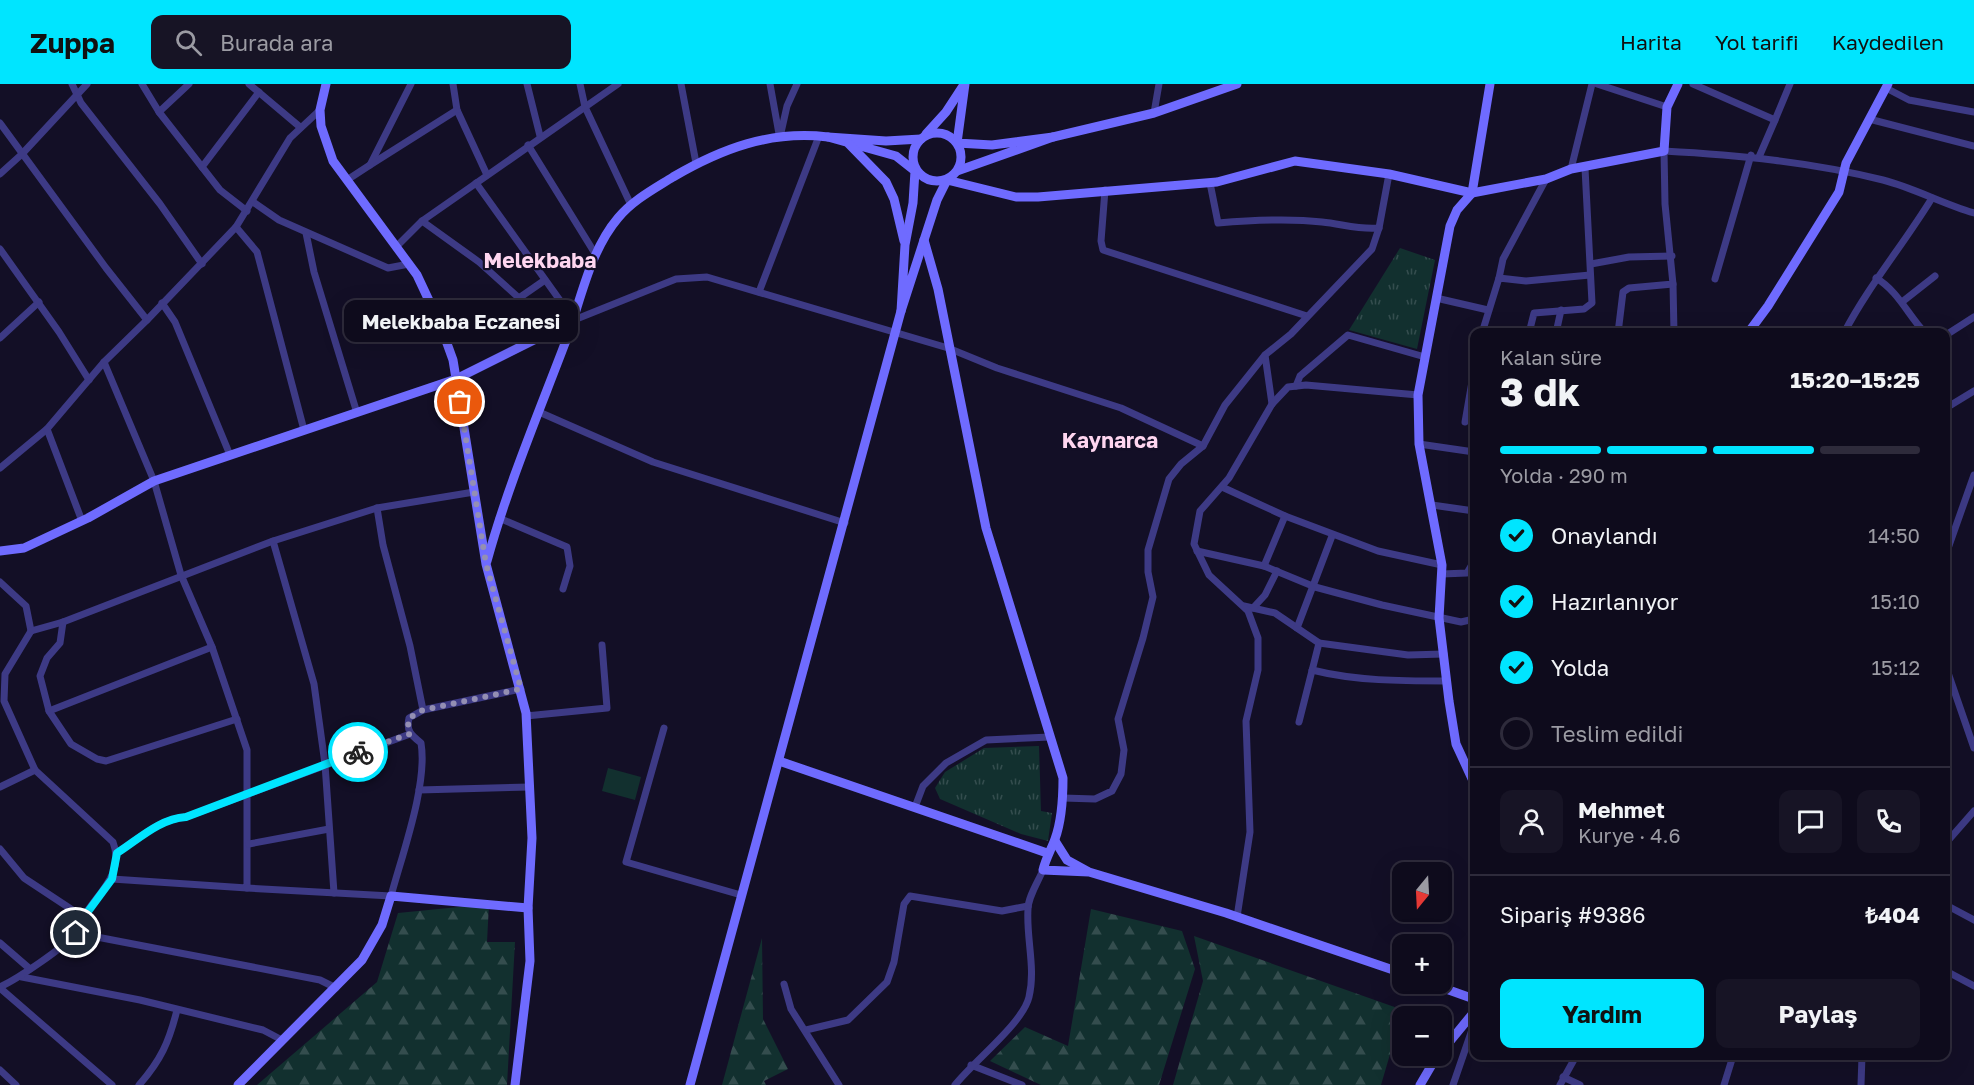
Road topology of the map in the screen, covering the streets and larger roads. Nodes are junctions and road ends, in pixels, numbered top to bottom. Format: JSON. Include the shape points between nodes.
{"nodes":[{"id":1,"x":72,"y":84,"type":"edge"},
{"id":2,"x":87,"y":84,"type":"edge"},
{"id":3,"x":142,"y":84,"type":"edge"},
{"id":4,"x":189,"y":84,"type":"edge"},
{"id":5,"x":249,"y":84,"type":"edge"},
{"id":6,"x":326,"y":84,"type":"edge"},
{"id":7,"x":411,"y":84,"type":"edge"},
{"id":8,"x":453,"y":84,"type":"edge"},
{"id":9,"x":527,"y":84,"type":"edge"},
{"id":10,"x":580,"y":84,"type":"edge"},
{"id":11,"x":618,"y":84,"type":"edge"},
{"id":12,"x":681,"y":84,"type":"edge"},
{"id":13,"x":770,"y":84,"type":"edge"},
{"id":14,"x":797,"y":84,"type":"edge"},
{"id":15,"x":965,"y":84,"type":"edge"},
{"id":16,"x":1159,"y":84,"type":"edge"},
{"id":17,"x":1237,"y":84,"type":"edge"},
{"id":18,"x":1490,"y":84,"type":"edge"},
{"id":19,"x":1593,"y":84,"type":"edge"},
{"id":20,"x":1597,"y":84,"type":"edge"},
{"id":21,"x":1678,"y":84,"type":"edge"},
{"id":22,"x":1693,"y":84,"type":"edge"},
{"id":23,"x":1790,"y":84,"type":"edge"},
{"id":24,"x":1887,"y":86,"type":"edge"},
{"id":25,"x":956,"y":88,"type":"edge"},
{"id":26,"x":259,"y":92,"type":"junction"},
{"id":27,"x":77,"y":94,"type":"junction"},
{"id":28,"x":585,"y":107,"type":"junction"},
{"id":29,"x":1667,"y":107,"type":"junction"},
{"id":30,"x":457,"y":110,"type":"junction"},
{"id":31,"x":320,"y":111,"type":"junction"},
{"id":32,"x":159,"y":112,"type":"junction"},
{"id":33,"x":1974,"y":112,"type":"edge"},
{"id":34,"x":1154,"y":113,"type":"junction"},
{"id":35,"x":1869,"y":119,"type":"junction"},
{"id":36,"x":1775,"y":120,"type":"junction"},
{"id":37,"x":0,"y":123,"type":"edge"},
{"id":38,"x":300,"y":127,"type":"junction"},
{"id":39,"x":540,"y":136,"type":"junction"},
{"id":40,"x":780,"y":137,"type":"junction"},
{"id":41,"x":823,"y":137,"type":"junction"},
{"id":42,"x":923,"y":137,"type":"junction"},
{"id":43,"x":1053,"y":137,"type":"junction"},
{"id":44,"x":957,"y":143,"type":"junction"},
{"id":45,"x":849,"y":144,"type":"junction"},
{"id":46,"x":528,"y":145,"type":"junction"},
{"id":47,"x":1974,"y":146,"type":"edge"},
{"id":48,"x":1664,"y":151,"type":"junction"},
{"id":49,"x":22,"y":154,"type":"junction"},
{"id":50,"x":1755,"y":156,"type":"junction"},
{"id":51,"x":696,"y":163,"type":"junction"},
{"id":52,"x":370,"y":165,"type":"junction"},
{"id":53,"x":202,"y":167,"type":"junction"},
{"id":54,"x":1585,"y":168,"type":"junction"},
{"id":55,"x":1571,"y":169,"type":"junction"},
{"id":56,"x":915,"y":171,"type":"junction"},
{"id":57,"x":957,"y":171,"type":"junction"},
{"id":58,"x":1845,"y":172,"type":"junction"},
{"id":59,"x":0,"y":174,"type":"edge"},
{"id":60,"x":1389,"y":174,"type":"junction"},
{"id":61,"x":487,"y":175,"type":"junction"},
{"id":62,"x":1546,"y":179,"type":"junction"},
{"id":63,"x":347,"y":180,"type":"junction"},
{"id":64,"x":947,"y":180,"type":"junction"},
{"id":65,"x":476,"y":183,"type":"junction"},
{"id":66,"x":1210,"y":183,"type":"junction"},
{"id":67,"x":1105,"y":190,"type":"junction"},
{"id":68,"x":1472,"y":193,"type":"junction"},
{"id":69,"x":1932,"y":198,"type":"junction"},
{"id":70,"x":253,"y":202,"type":"junction"},
{"id":71,"x":631,"y":205,"type":"junction"},
{"id":72,"x":247,"y":211,"type":"junction"},
{"id":73,"x":1974,"y":213,"type":"edge"},
{"id":74,"x":422,"y":221,"type":"junction"},
{"id":75,"x":236,"y":227,"type":"junction"},
{"id":76,"x":1379,"y":228,"type":"junction"},
{"id":77,"x":306,"y":233,"type":"junction"},
{"id":78,"x":924,"y":240,"type":"junction"},
{"id":79,"x":905,"y":245,"type":"junction"},
{"id":80,"x":397,"y":246,"type":"junction"},
{"id":81,"x":0,"y":249,"type":"edge"},
{"id":82,"x":596,"y":255,"type":"junction"},
{"id":83,"x":1672,"y":256,"type":"junction"},
{"id":84,"x":202,"y":264,"type":"junction"},
{"id":85,"x":409,"y":264,"type":"junction"},
{"id":86,"x":1591,"y":264,"type":"junction"},
{"id":87,"x":1590,"y":275,"type":"junction"},
{"id":88,"x":1935,"y":276,"type":"dead end"},
{"id":89,"x":1499,"y":278,"type":"junction"},
{"id":90,"x":1876,"y":278,"type":"junction"},
{"id":91,"x":1715,"y":279,"type":"dead end"},
{"id":92,"x":545,"y":280,"type":"junction"},
{"id":93,"x":1673,"y":284,"type":"junction"},
{"id":94,"x":759,"y":292,"type":"junction"},
{"id":95,"x":1436,"y":298,"type":"junction"},
{"id":96,"x":1902,"y":302,"type":"junction"},
{"id":97,"x":39,"y":303,"type":"junction"},
{"id":98,"x":162,"y":303,"type":"junction"},
{"id":99,"x":1488,"y":310,"type":"junction"},
{"id":100,"x":1561,"y":310,"type":"junction"},
{"id":101,"x":901,"y":311,"type":"junction"},
{"id":102,"x":1306,"y":316,"type":"junction"},
{"id":103,"x":1974,"y":317,"type":"edge"},
{"id":104,"x":147,"y":320,"type":"junction"},
{"id":105,"x":574,"y":320,"type":"junction"},
{"id":106,"x":1483,"y":328,"type":"edge"},
{"id":107,"x":1530,"y":328,"type":"edge"},
{"id":108,"x":1558,"y":328,"type":"edge"},
{"id":109,"x":1619,"y":328,"type":"edge"},
{"id":110,"x":1674,"y":328,"type":"edge"},
{"id":111,"x":1752,"y":328,"type":"edge"},
{"id":112,"x":1847,"y":328,"type":"edge"},
{"id":113,"x":1921,"y":328,"type":"edge"},
{"id":114,"x":1950,"y":332,"type":"edge"},
{"id":115,"x":895,"y":333,"type":"junction"},
{"id":116,"x":0,"y":338,"type":"edge"},
{"id":117,"x":948,"y":348,"type":"junction"},
{"id":118,"x":1265,"y":355,"type":"junction"},
{"id":119,"x":1425,"y":357,"type":"junction"},
{"id":120,"x":104,"y":362,"type":"junction"},
{"id":121,"x":456,"y":379,"type":"junction"},
{"id":122,"x":89,"y":380,"type":"junction"},
{"id":123,"x":1296,"y":386,"type":"junction"},
{"id":124,"x":1974,"y":390,"type":"edge"},
{"id":125,"x":1470,"y":393,"type":"edge"},
{"id":126,"x":1418,"y":395,"type":"junction"},
{"id":127,"x":1272,"y":404,"type":"junction"},
{"id":128,"x":1950,"y":405,"type":"edge"},
{"id":129,"x":357,"y":412,"type":"junction"},
{"id":130,"x":539,"y":412,"type":"junction"},
{"id":131,"x":1465,"y":422,"type":"dead end"},
{"id":132,"x":47,"y":429,"type":"junction"},
{"id":133,"x":304,"y":430,"type":"junction"},
{"id":134,"x":1419,"y":444,"type":"junction"},
{"id":135,"x":1203,"y":446,"type":"junction"},
{"id":136,"x":1470,"y":451,"type":"edge"},
{"id":137,"x":230,"y":454,"type":"junction"},
{"id":138,"x":0,"y":468,"type":"edge"},
{"id":139,"x":1974,"y":475,"type":"edge"},
{"id":140,"x":154,"y":481,"type":"junction"},
{"id":141,"x":1222,"y":487,"type":"junction"},
{"id":142,"x":474,"y":492,"type":"junction"},
{"id":143,"x":1432,"y":505,"type":"junction"},
{"id":144,"x":377,"y":508,"type":"junction"},
{"id":145,"x":1470,"y":510,"type":"edge"},
{"id":146,"x":1285,"y":516,"type":"junction"},
{"id":147,"x":499,"y":518,"type":"junction"},
{"id":148,"x":82,"y":520,"type":"junction"},
{"id":149,"x":845,"y":523,"type":"junction"},
{"id":150,"x":1332,"y":536,"type":"junction"},
{"id":151,"x":273,"y":541,"type":"junction"},
{"id":152,"x":1950,"y":541,"type":"edge"},
{"id":153,"x":0,"y":551,"type":"edge"},
{"id":154,"x":1197,"y":551,"type":"junction"},
{"id":155,"x":486,"y":564,"type":"junction"},
{"id":156,"x":1264,"y":566,"type":"junction"},
{"id":157,"x":1470,"y":568,"type":"edge"},
{"id":158,"x":1442,"y":569,"type":"junction"},
{"id":159,"x":1277,"y":571,"type":"junction"},
{"id":160,"x":181,"y":575,"type":"junction"},
{"id":161,"x":0,"y":582,"type":"edge"},
{"id":162,"x":1315,"y":587,"type":"junction"},
{"id":163,"x":563,"y":589,"type":"dead end"},
{"id":164,"x":1242,"y":606,"type":"junction"},
{"id":165,"x":1254,"y":608,"type":"junction"},
{"id":166,"x":1439,"y":618,"type":"junction"},
{"id":167,"x":1470,"y":620,"type":"edge"},
{"id":168,"x":63,"y":622,"type":"junction"},
{"id":169,"x":1297,"y":628,"type":"junction"},
{"id":170,"x":31,"y":631,"type":"junction"},
{"id":171,"x":1319,"y":642,"type":"junction"},
{"id":172,"x":602,"y":645,"type":"dead end"},
{"id":173,"x":212,"y":647,"type":"junction"},
{"id":174,"x":1443,"y":654,"type":"junction"},
{"id":175,"x":1312,"y":670,"type":"junction"},
{"id":176,"x":1950,"y":679,"type":"edge"},
{"id":177,"x":1446,"y":681,"type":"junction"},
{"id":178,"x":521,"y":689,"type":"junction"},
{"id":179,"x":2,"y":698,"type":"edge"},
{"id":180,"x":423,"y":710,"type":"junction"},
{"id":181,"x":49,"y":711,"type":"junction"},
{"id":182,"x":526,"y":716,"type":"junction"},
{"id":183,"x":237,"y":719,"type":"junction"},
{"id":184,"x":1299,"y":722,"type":"dead end"},
{"id":185,"x":664,"y":728,"type":"dead end"},
{"id":186,"x":410,"y":734,"type":"junction"},
{"id":187,"x":1050,"y":738,"type":"junction"},
{"id":188,"x":1974,"y":748,"type":"edge"},
{"id":189,"x":779,"y":761,"type":"junction"},
{"id":190,"x":325,"y":764,"type":"junction"},
{"id":191,"x":35,"y":770,"type":"junction"},
{"id":192,"x":1470,"y":774,"type":"edge"},
{"id":193,"x":0,"y":787,"type":"edge"},
{"id":194,"x":530,"y":787,"type":"junction"},
{"id":195,"x":419,"y":790,"type":"junction"},
{"id":196,"x":245,"y":794,"type":"junction"},
{"id":197,"x":1063,"y":798,"type":"junction"},
{"id":198,"x":915,"y":807,"type":"junction"},
{"id":199,"x":1974,"y":810,"type":"edge"},
{"id":200,"x":330,"y":829,"type":"junction"},
{"id":201,"x":1950,"y":837,"type":"edge"},
{"id":202,"x":1055,"y":841,"type":"junction"},
{"id":203,"x":249,"y":844,"type":"junction"},
{"id":204,"x":0,"y":849,"type":"edge"},
{"id":205,"x":117,"y":853,"type":"junction"},
{"id":206,"x":1047,"y":853,"type":"junction"},
{"id":207,"x":1043,"y":870,"type":"junction"},
{"id":208,"x":1089,"y":872,"type":"junction"},
{"id":209,"x":112,"y":879,"type":"junction"},
{"id":210,"x":247,"y":888,"type":"junction"},
{"id":211,"x":334,"y":894,"type":"junction"},
{"id":212,"x":741,"y":895,"type":"junction"},
{"id":213,"x":391,"y":896,"type":"junction"},
{"id":214,"x":1028,"y":906,"type":"junction"},
{"id":215,"x":1950,"y":907,"type":"edge"},
{"id":216,"x":528,"y":908,"type":"junction"},
{"id":217,"x":84,"y":917,"type":"junction"},
{"id":218,"x":1238,"y":917,"type":"junction"},
{"id":219,"x":1974,"y":920,"type":"edge"},
{"id":220,"x":76,"y":933,"type":"junction"},
{"id":221,"x":0,"y":943,"type":"edge"},
{"id":222,"x":30,"y":969,"type":"junction"},
{"id":223,"x":1392,"y":970,"type":"edge"},
{"id":224,"x":1950,"y":973,"type":"edge"},
{"id":225,"x":22,"y":977,"type":"junction"},
{"id":226,"x":784,"y":984,"type":"dead end"},
{"id":227,"x":1974,"y":986,"type":"edge"},
{"id":228,"x":0,"y":988,"type":"edge"},
{"id":229,"x":336,"y":988,"type":"junction"},
{"id":230,"x":1452,"y":991,"type":"edge"},
{"id":231,"x":1470,"y":998,"type":"edge"},
{"id":232,"x":177,"y":1010,"type":"junction"},
{"id":233,"x":1470,"y":1017,"type":"edge"},
{"id":234,"x":806,"y":1030,"type":"junction"},
{"id":235,"x":1470,"y":1036,"type":"edge"},
{"id":236,"x":1452,"y":1039,"type":"edge"},
{"id":237,"x":282,"y":1040,"type":"junction"},
{"id":238,"x":1574,"y":1060,"type":"edge"},
{"id":239,"x":1732,"y":1060,"type":"edge"},
{"id":240,"x":1862,"y":1060,"type":"edge"},
{"id":241,"x":971,"y":1065,"type":"junction"},
{"id":242,"x":1431,"y":1066,"type":"edge"},
{"id":243,"x":0,"y":1070,"type":"edge"},
{"id":244,"x":1563,"y":1077,"type":"junction"},
{"id":245,"x":16,"y":1085,"type":"edge"},
{"id":246,"x":112,"y":1085,"type":"edge"},
{"id":247,"x":139,"y":1085,"type":"edge"},
{"id":248,"x":238,"y":1085,"type":"edge"},
{"id":249,"x":515,"y":1085,"type":"edge"},
{"id":250,"x":690,"y":1085,"type":"edge"},
{"id":251,"x":839,"y":1085,"type":"edge"},
{"id":252,"x":956,"y":1085,"type":"edge"},
{"id":253,"x":1022,"y":1085,"type":"edge"},
{"id":254,"x":1420,"y":1085,"type":"edge"},
{"id":255,"x":1453,"y":1085,"type":"edge"},
{"id":256,"x":1560,"y":1085,"type":"edge"},
{"id":257,"x":1580,"y":1085,"type":"edge"},
{"id":258,"x":1724,"y":1085,"type":"edge"},
{"id":259,"x":1861,"y":1085,"type":"edge"}],
"edges":[{"from":1,"to":27,"type":"street"},
{"from":2,"to":27,"type":"street"},
{"from":3,"to":32,"type":"street"},
{"from":4,"to":32,"type":"street"},
{"from":5,"to":26,"type":"street"},
{"from":6,"to":31,"type":"street"},
{"from":7,"to":52,"type":"street"},
{"from":8,"to":30,"type":"street"},
{"from":9,"to":39,"type":"street"},
{"from":10,"to":28,"type":"street"},
{"from":11,"to":28,"type":"street"},
{"from":12,"to":51,"type":"street"},
{"from":13,"to":40,"type":"street"},
{"from":14,"to":40,"type":"street"},
{"from":15,"to":25,"type":"street"},
{"from":15,"to":44,"type":"street"},
{"from":16,"to":34,"type":"street"},
{"from":17,"to":34,"type":"street"},
{"from":18,"to":68,"type":"street"},
{"from":19,"to":55,"type":"street"},
{"from":20,"to":29,"type":"street"},
{"from":21,"to":29,"type":"street"},
{"from":22,"to":36,"type":"street"},
{"from":23,"to":36,"type":"street"},
{"from":24,"to":33,"type":"street","via":[[1909,100]]},
{"from":24,"to":35,"type":"street"},
{"from":25,"to":42,"type":"street","via":[[946,112]]},
{"from":26,"to":38,"type":"street"},
{"from":26,"to":53,"type":"street"},
{"from":27,"to":49,"type":"street"},
{"from":27,"to":84,"type":"street"},
{"from":28,"to":39,"type":"street"},
{"from":28,"to":71,"type":"street"},
{"from":29,"to":48,"type":"street"},
{"from":30,"to":52,"type":"street"},
{"from":30,"to":61,"type":"street"},
{"from":31,"to":38,"type":"street"},
{"from":31,"to":63,"type":"street","via":[[333,161]]},
{"from":32,"to":53,"type":"street"},
{"from":34,"to":43,"type":"street"},
{"from":35,"to":47,"type":"street"},
{"from":35,"to":58,"type":"street"},
{"from":36,"to":50,"type":"street"},
{"from":37,"to":49,"type":"street"},
{"from":38,"to":70,"type":"street"},
{"from":39,"to":46,"type":"street"},
{"from":40,"to":41,"type":"street"},
{"from":40,"to":51,"type":"street","via":[[750,141]]},
{"from":41,"to":42,"type":"street","via":[[886,141]]},
{"from":41,"to":45,"type":"street"},
{"from":41,"to":94,"type":"street"},
{"from":42,"to":44,"type":"street","via":[[939,133]]},
{"from":42,"to":56,"type":"street","via":[[914,150]]},
{"from":43,"to":44,"type":"street","via":[[993,145]]},
{"from":43,"to":57,"type":"street"},
{"from":44,"to":57,"type":"street","via":[[962,158]]},
{"from":45,"to":56,"type":"street","via":[[897,156]]},
{"from":45,"to":79,"type":"street","via":[[886,182]]},
{"from":46,"to":61,"type":"street"},
{"from":46,"to":82,"type":"street"},
{"from":48,"to":50,"type":"street"},
{"from":48,"to":54,"type":"street"},
{"from":48,"to":83,"type":"street","via":[[1665,204]]},
{"from":49,"to":59,"type":"street"},
{"from":49,"to":104,"type":"street"},
{"from":50,"to":58,"type":"street"},
{"from":50,"to":91,"type":"street"},
{"from":51,"to":71,"type":"street"},
{"from":52,"to":63,"type":"street"},
{"from":53,"to":72,"type":"street","via":[[220,190]]},
{"from":54,"to":55,"type":"street"},
{"from":54,"to":86,"type":"street"},
{"from":55,"to":62,"type":"street"},
{"from":56,"to":64,"type":"street","via":[[927,179]]},
{"from":56,"to":79,"type":"street"},
{"from":57,"to":64,"type":"street"},
{"from":58,"to":69,"type":"street"},
{"from":58,"to":111,"type":"street","via":[[1830,206]]},
{"from":60,"to":66,"type":"street","via":[[1295,160]]},
{"from":60,"to":68,"type":"street"},
{"from":60,"to":76,"type":"street"},
{"from":61,"to":65,"type":"street"},
{"from":62,"to":68,"type":"street"},
{"from":62,"to":89,"type":"street","via":[[1503,259]]},
{"from":63,"to":80,"type":"street"},
{"from":64,"to":67,"type":"street","via":[[1016,197]]},
{"from":64,"to":78,"type":"street"},
{"from":65,"to":74,"type":"street"},
{"from":65,"to":92,"type":"street"},
{"from":66,"to":67,"type":"street"},
{"from":66,"to":76,"type":"street","via":[[1218,223],[1264,219],[1322,222],[1364,230]]},
{"from":67,"to":102,"type":"street","via":[[1103,250]]},
{"from":68,"to":95,"type":"street","via":[[1457,210],[1450,226]]},
{"from":69,"to":73,"type":"street"},
{"from":69,"to":90,"type":"street"},
{"from":70,"to":72,"type":"street"},
{"from":70,"to":77,"type":"street"},
{"from":71,"to":82,"type":"street","via":[[618,218]]},
{"from":72,"to":75,"type":"street"},
{"from":74,"to":80,"type":"street"},
{"from":74,"to":92,"type":"street","via":[[479,262],[519,298]]},
{"from":75,"to":84,"type":"street"},
{"from":75,"to":133,"type":"street","via":[[257,252]]},
{"from":76,"to":102,"type":"street","via":[[1372,249]]},
{"from":77,"to":85,"type":"street","via":[[388,268]]},
{"from":77,"to":129,"type":"street","via":[[314,273]]},
{"from":78,"to":101,"type":"street"},
{"from":78,"to":117,"type":"street","via":[[938,289]]},
{"from":79,"to":101,"type":"street"},
{"from":80,"to":85,"type":"street"},
{"from":81,"to":97,"type":"street"},
{"from":82,"to":105,"type":"street"},
{"from":83,"to":86,"type":"street","via":[[1629,257]]},
{"from":83,"to":93,"type":"street"},
{"from":84,"to":98,"type":"street"},
{"from":85,"to":121,"type":"street","via":[[440,324]]},
{"from":86,"to":87,"type":"street"},
{"from":87,"to":89,"type":"street","via":[[1526,281]]},
{"from":87,"to":100,"type":"street","via":[[1592,303],[1584,309]]},
{"from":88,"to":96,"type":"street"},
{"from":89,"to":99,"type":"street"},
{"from":90,"to":96,"type":"street"},
{"from":90,"to":112,"type":"street"},
{"from":92,"to":105,"type":"street"},
{"from":93,"to":109,"type":"street","via":[[1629,288],[1623,292]]},
{"from":93,"to":110,"type":"street"},
{"from":94,"to":105,"type":"street","via":[[707,277],[676,279]]},
{"from":94,"to":115,"type":"street"},
{"from":95,"to":99,"type":"street"},
{"from":95,"to":119,"type":"street"},
{"from":96,"to":113,"type":"street"},
{"from":97,"to":116,"type":"street"},
{"from":97,"to":122,"type":"street"},
{"from":98,"to":104,"type":"street"},
{"from":98,"to":137,"type":"street","via":[[176,322]]},
{"from":99,"to":106,"type":"street"},
{"from":100,"to":107,"type":"street","via":[[1534,313]]},
{"from":100,"to":108,"type":"street"},
{"from":101,"to":115,"type":"street"},
{"from":102,"to":118,"type":"street"},
{"from":103,"to":114,"type":"street"},
{"from":104,"to":120,"type":"street"},
{"from":105,"to":121,"type":"street"},
{"from":105,"to":130,"type":"street"},
{"from":115,"to":117,"type":"street"},
{"from":115,"to":149,"type":"street"},
{"from":117,"to":135,"type":"street","via":[[1121,408]]},
{"from":117,"to":187,"type":"street","via":[[986,528]]},
{"from":118,"to":127,"type":"street"},
{"from":118,"to":135,"type":"street","via":[[1225,405]]},
{"from":119,"to":123,"type":"street","via":[[1348,335],[1300,376]]},
{"from":119,"to":126,"type":"street"},
{"from":120,"to":122,"type":"street"},
{"from":120,"to":140,"type":"street"},
{"from":121,"to":129,"type":"street"},
{"from":121,"to":142,"type":"street"},
{"from":122,"to":132,"type":"street"},
{"from":123,"to":126,"type":"street"},
{"from":123,"to":127,"type":"street","via":[[1288,387]]},
{"from":124,"to":128,"type":"street"},
{"from":125,"to":131,"type":"street"},
{"from":126,"to":134,"type":"street"},
{"from":127,"to":141,"type":"street"},
{"from":129,"to":133,"type":"street"},
{"from":130,"to":147,"type":"street"},
{"from":130,"to":149,"type":"street","via":[[653,462]]},
{"from":132,"to":138,"type":"street"},
{"from":132,"to":148,"type":"street"},
{"from":133,"to":137,"type":"street"},
{"from":134,"to":136,"type":"street"},
{"from":134,"to":143,"type":"street"},
{"from":135,"to":197,"type":"street","via":[[1169,479],[1148,550],[1153,597],[1118,719],[1124,750],[1120,774],[1112,791],[1095,799]]},
{"from":137,"to":140,"type":"street"},
{"from":139,"to":152,"type":"street"},
{"from":140,"to":148,"type":"street"},
{"from":140,"to":160,"type":"street"},
{"from":141,"to":146,"type":"street"},
{"from":141,"to":154,"type":"street","via":[[1200,511],[1194,544]]},
{"from":142,"to":144,"type":"street"},
{"from":142,"to":155,"type":"street"},
{"from":143,"to":145,"type":"street"},
{"from":143,"to":158,"type":"street"},
{"from":144,"to":151,"type":"street"},
{"from":144,"to":180,"type":"street"},
{"from":146,"to":150,"type":"street"},
{"from":146,"to":156,"type":"street"},
{"from":147,"to":155,"type":"street"},
{"from":147,"to":163,"type":"street","via":[[567,547],[570,566]]},
{"from":148,"to":153,"type":"street","via":[[24,548]]},
{"from":149,"to":189,"type":"street"},
{"from":150,"to":158,"type":"street"},
{"from":150,"to":162,"type":"street"},
{"from":151,"to":160,"type":"street"},
{"from":151,"to":190,"type":"street","via":[[314,684]]},
{"from":154,"to":156,"type":"street"},
{"from":154,"to":164,"type":"street","via":[[1209,575]]},
{"from":155,"to":178,"type":"street"},
{"from":156,"to":159,"type":"street"},
{"from":157,"to":158,"type":"street","via":[[1467,573]]},
{"from":158,"to":166,"type":"street"},
{"from":159,"to":162,"type":"street"},
{"from":159,"to":165,"type":"street"},
{"from":160,"to":168,"type":"street"},
{"from":160,"to":173,"type":"street"},
{"from":161,"to":170,"type":"street","via":[[26,606]]},
{"from":162,"to":166,"type":"street"},
{"from":162,"to":169,"type":"street"},
{"from":164,"to":165,"type":"street"},
{"from":164,"to":218,"type":"street","via":[[1248,611],[1258,638],[1258,670],[1246,721],[1250,832]]},
{"from":165,"to":169,"type":"street","via":[[1275,613]]},
{"from":166,"to":167,"type":"street"},
{"from":166,"to":174,"type":"street"},
{"from":168,"to":170,"type":"street"},
{"from":168,"to":181,"type":"street","via":[[60,643],[47,658],[40,676]]},
{"from":169,"to":171,"type":"street"},
{"from":170,"to":179,"type":"street","via":[[5,674]]},
{"from":171,"to":174,"type":"street","via":[[1408,655]]},
{"from":171,"to":175,"type":"street"},
{"from":172,"to":182,"type":"street","via":[[607,708]]},
{"from":173,"to":181,"type":"street"},
{"from":173,"to":183,"type":"street"},
{"from":174,"to":177,"type":"street"},
{"from":175,"to":177,"type":"street","via":[[1390,681]]},
{"from":175,"to":184,"type":"street"},
{"from":176,"to":188,"type":"street"},
{"from":177,"to":192,"type":"street","via":[[1456,744]]},
{"from":178,"to":180,"type":"street"},
{"from":178,"to":182,"type":"street"},
{"from":179,"to":191,"type":"street"},
{"from":180,"to":186,"type":"street","via":[[409,718]]},
{"from":181,"to":183,"type":"street","via":[[71,744],[106,761]]},
{"from":182,"to":194,"type":"street"},
{"from":183,"to":196,"type":"street","via":[[247,750]]},
{"from":185,"to":212,"type":"street","via":[[626,862]]},
{"from":186,"to":190,"type":"street"},
{"from":186,"to":195,"type":"street","via":[[421,743],[423,754]]},
{"from":187,"to":197,"type":"street","via":[[1063,778]]},
{"from":187,"to":198,"type":"street","via":[[986,740],[946,763],[923,786]]},
{"from":189,"to":198,"type":"street"},
{"from":189,"to":212,"type":"street"},
{"from":190,"to":196,"type":"street"},
{"from":190,"to":200,"type":"street"},
{"from":191,"to":193,"type":"street"},
{"from":191,"to":205,"type":"street","via":[[113,842]]},
{"from":194,"to":195,"type":"street"},
{"from":194,"to":216,"type":"street"},
{"from":195,"to":213,"type":"street"},
{"from":196,"to":203,"type":"street"},
{"from":196,"to":205,"type":"street","via":[[174,818]]},
{"from":197,"to":202,"type":"street"},
{"from":198,"to":206,"type":"street"},
{"from":199,"to":201,"type":"street"},
{"from":200,"to":203,"type":"street"},
{"from":200,"to":211,"type":"street"},
{"from":202,"to":206,"type":"street"},
{"from":202,"to":208,"type":"street","via":[[1067,860]]},
{"from":203,"to":210,"type":"street"},
{"from":204,"to":217,"type":"street","via":[[24,878]]},
{"from":205,"to":209,"type":"street"},
{"from":206,"to":207,"type":"street"},
{"from":207,"to":208,"type":"street"},
{"from":207,"to":214,"type":"street"},
{"from":208,"to":218,"type":"street"},
{"from":209,"to":210,"type":"street"},
{"from":209,"to":217,"type":"street"},
{"from":210,"to":211,"type":"street"},
{"from":211,"to":213,"type":"street"},
{"from":212,"to":250,"type":"street"},
{"from":213,"to":216,"type":"street"},
{"from":213,"to":229,"type":"street","via":[[370,946]]},
{"from":214,"to":234,"type":"street","via":[[1002,911],[910,896],[904,904],[887,982],[848,1020]]},
{"from":214,"to":241,"type":"street","via":[[1032,978],[1029,999],[1017,1019]]},
{"from":215,"to":219,"type":"street"},
{"from":216,"to":249,"type":"street","via":[[530,961]]},
{"from":217,"to":220,"type":"street"},
{"from":218,"to":223,"type":"street"},
{"from":220,"to":222,"type":"street"},
{"from":220,"to":229,"type":"street","via":[[320,980]]},
{"from":221,"to":222,"type":"street"},
{"from":222,"to":225,"type":"street"},
{"from":224,"to":227,"type":"street"},
{"from":225,"to":228,"type":"street"},
{"from":225,"to":232,"type":"street"},
{"from":226,"to":234,"type":"street","via":[[791,1009]]},
{"from":228,"to":246,"type":"street"},
{"from":229,"to":237,"type":"street"},
{"from":230,"to":231,"type":"street"},
{"from":232,"to":237,"type":"street","via":[[263,1030]]},
{"from":232,"to":247,"type":"street","via":[[155,1068]]},
{"from":233,"to":236,"type":"street"},
{"from":234,"to":251,"type":"street"},
{"from":235,"to":255,"type":"street"},
{"from":237,"to":248,"type":"street"},
{"from":238,"to":244,"type":"street"},
{"from":239,"to":258,"type":"street"},
{"from":240,"to":259,"type":"street"},
{"from":241,"to":252,"type":"street"},
{"from":241,"to":253,"type":"street"},
{"from":242,"to":254,"type":"street"},
{"from":243,"to":245,"type":"street"},
{"from":244,"to":256,"type":"street"},
{"from":244,"to":257,"type":"street"}]}
